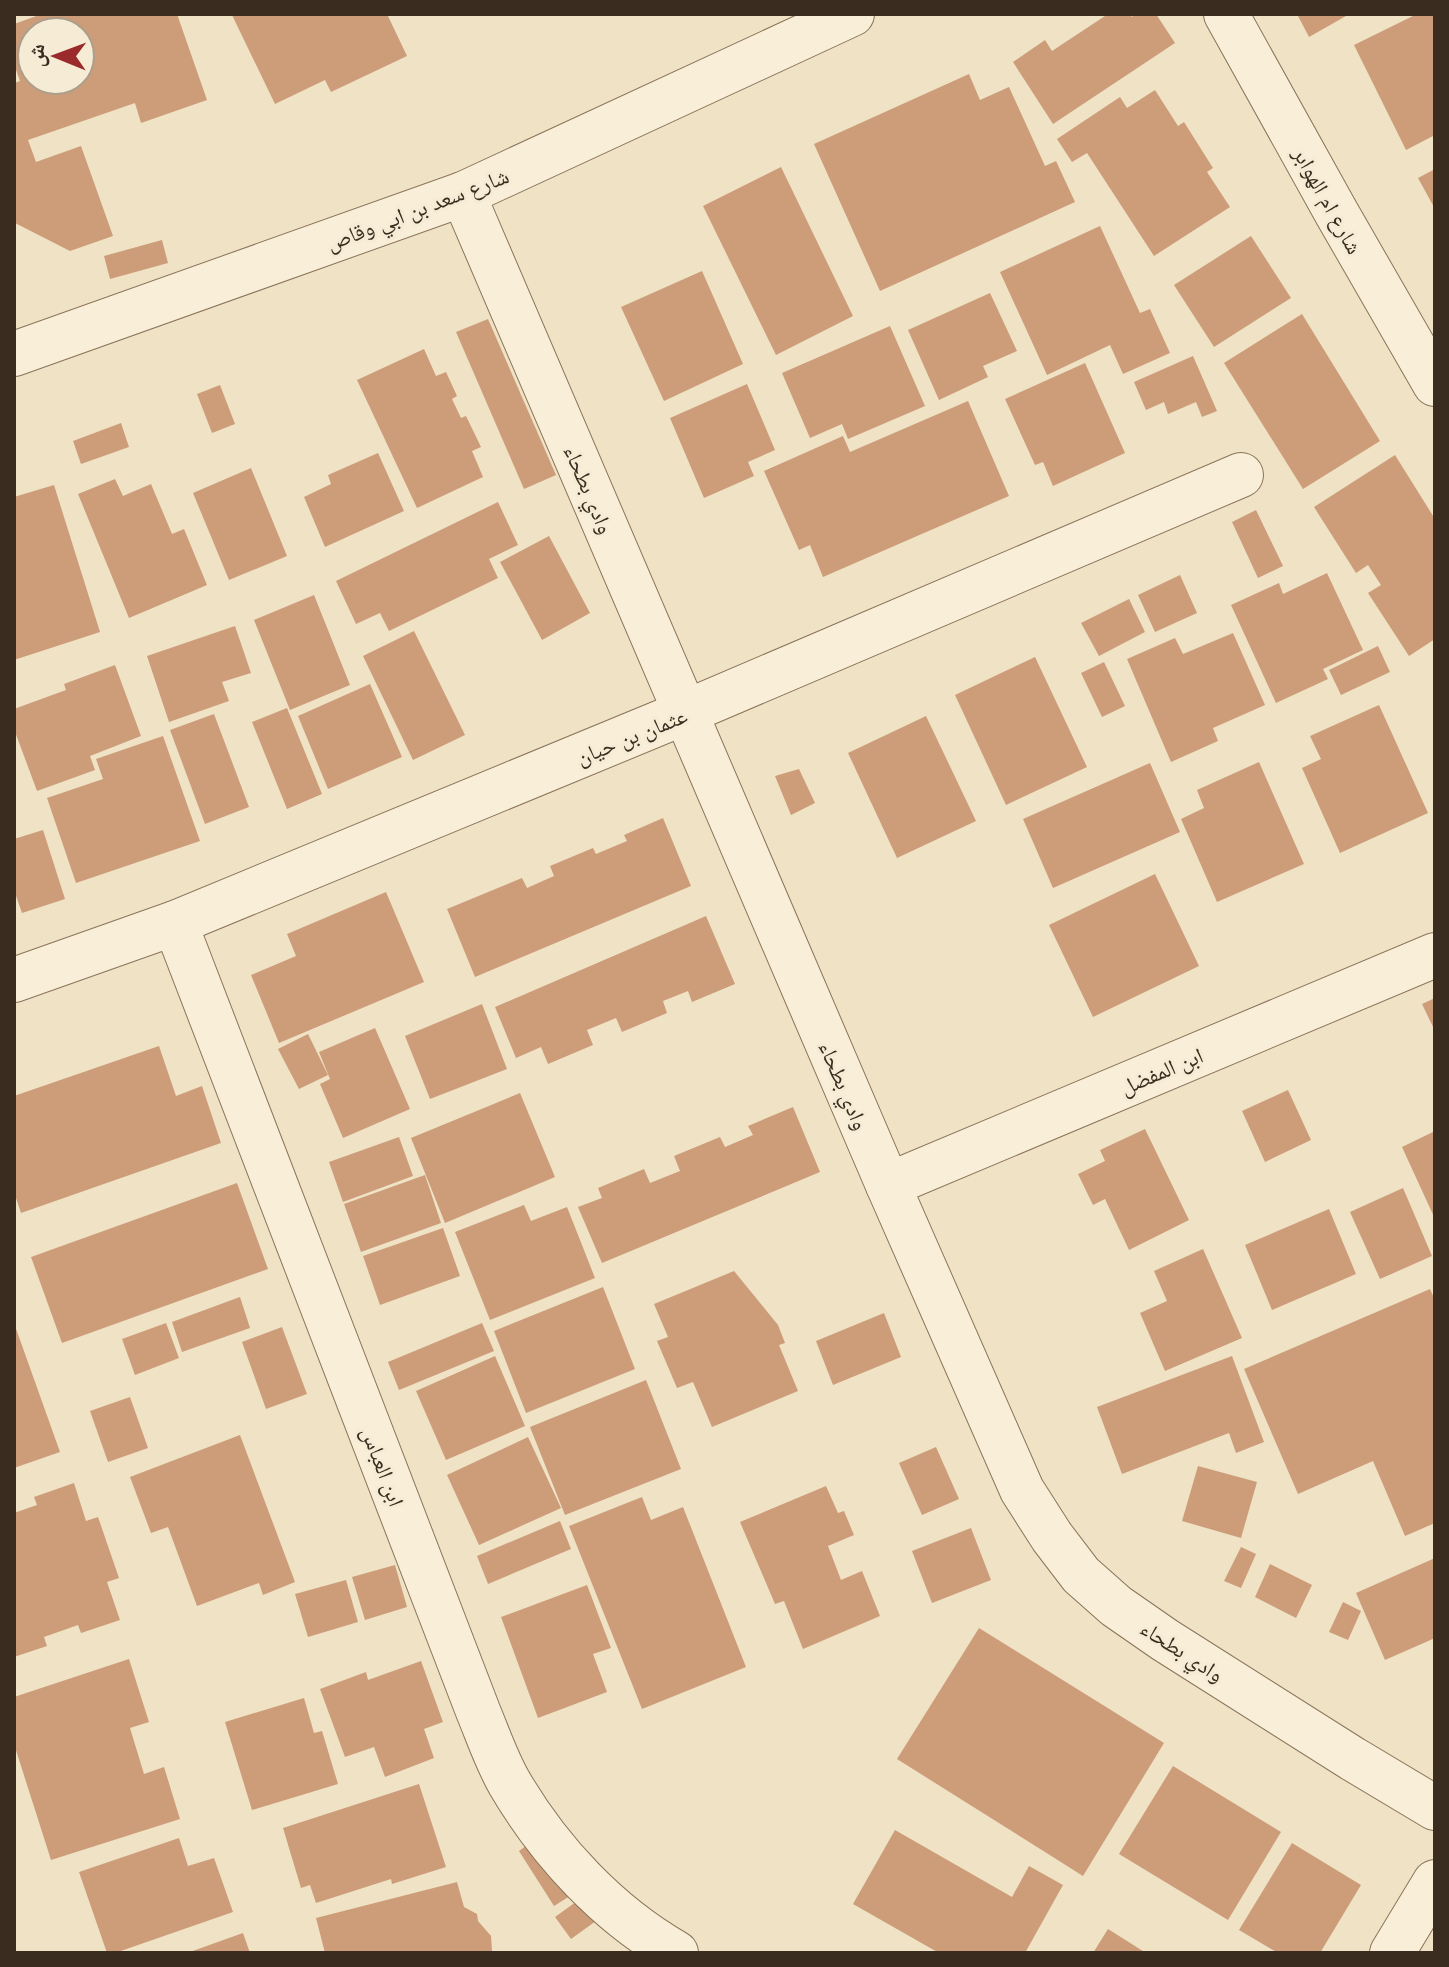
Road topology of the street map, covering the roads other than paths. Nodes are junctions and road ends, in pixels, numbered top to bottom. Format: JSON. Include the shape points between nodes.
{"nodes":[{"id":1,"x":852,"y":14,"type":"edge"},
{"id":2,"x":1226,"y":14,"type":"edge"},
{"id":3,"x":463,"y":194,"type":"junction"},
{"id":4,"x":15,"y":350,"type":"edge"},
{"id":5,"x":1435,"y":384,"type":"edge"},
{"id":6,"x":1241,"y":475,"type":"dead end"},
{"id":7,"x":686,"y":712,"type":"junction"},
{"id":8,"x":175,"y":923,"type":"junction"},
{"id":9,"x":1435,"y":955,"type":"edge"},
{"id":10,"x":14,"y":980,"type":"edge"},
{"id":11,"x":888,"y":1185,"type":"junction"},
{"id":12,"x":1435,"y":1808,"type":"edge"},
{"id":13,"x":1435,"y":1882,"type":"edge"},
{"id":14,"x":676,"y":1953,"type":"edge"},
{"id":15,"x":1392,"y":1953,"type":"edge"}],
"edges":[{"from":1,"to":3,"type":"street","name":"شارع سعد بن ابي وقاص"},
{"from":2,"to":5,"type":"street","name":"شارع ام الهوابر"},
{"from":3,"to":4,"type":"street","name":"شارع سعد بن ابي وقاص"},
{"from":3,"to":7,"type":"street","name":"وادي بطحاء"},
{"from":6,"to":7,"type":"street","name":"عثمان بن حيان"},
{"from":7,"to":8,"type":"street","name":"عثمان بن حيان"},
{"from":7,"to":11,"type":"street","name":"وادي بطحاء"},
{"from":8,"to":10,"type":"street","name":"عثمان بن حيان"},
{"from":8,"to":14,"type":"street","name":"ابن العباس","via":[[509,1782],[548,1841],[602,1899]]},
{"from":9,"to":11,"type":"street","name":"ابن المفضل"},
{"from":11,"to":12,"type":"street","name":"وادي بطحاء","via":[[1022,1490],[1081,1575],[1165,1640]]},
{"from":13,"to":15,"type":"street"}]}
